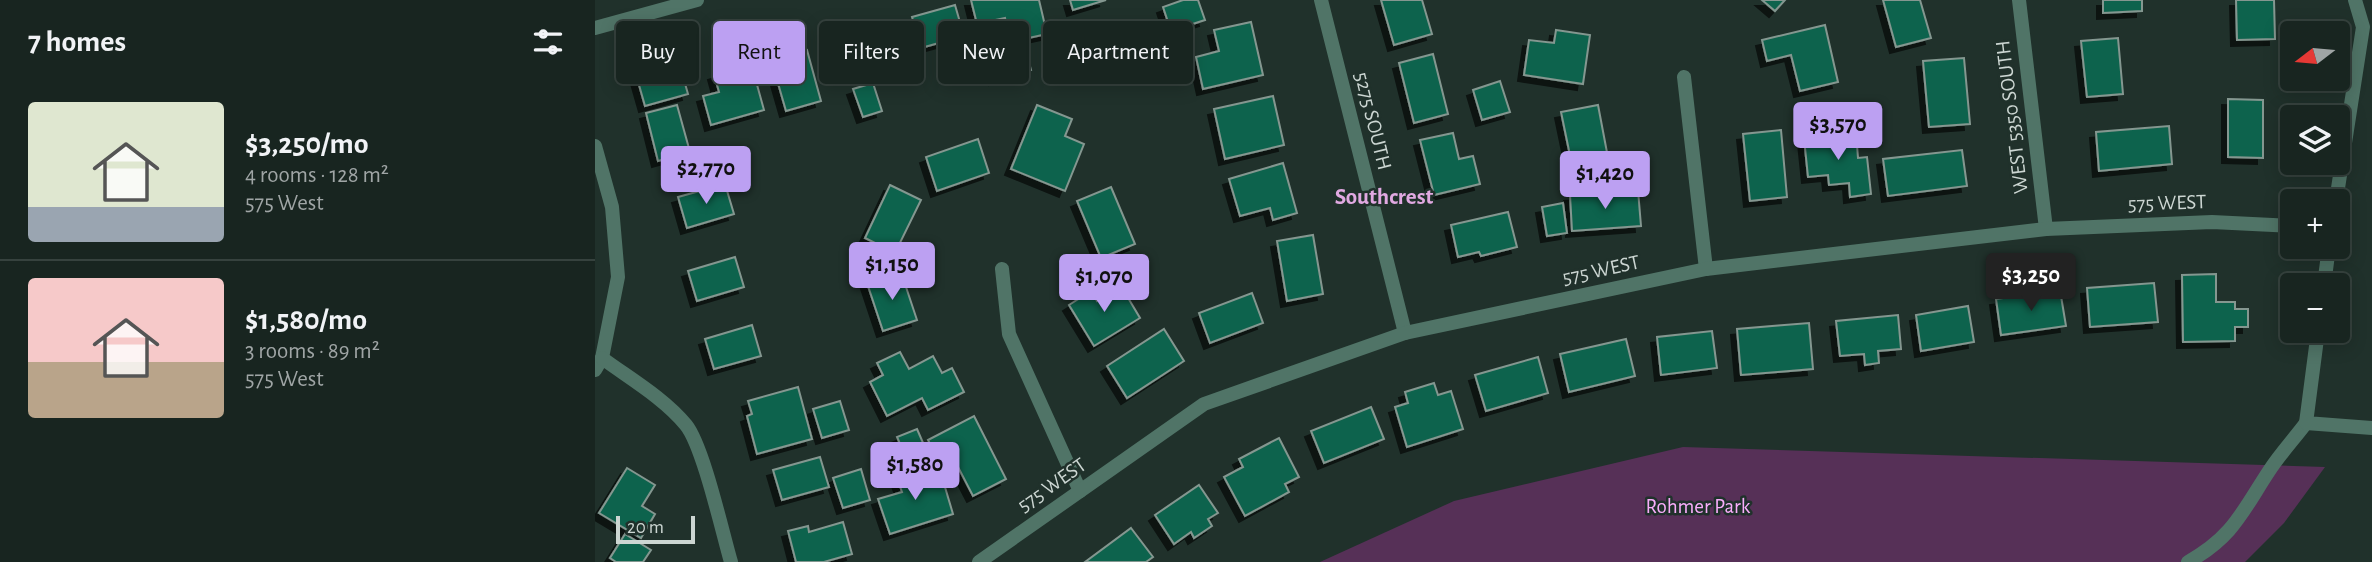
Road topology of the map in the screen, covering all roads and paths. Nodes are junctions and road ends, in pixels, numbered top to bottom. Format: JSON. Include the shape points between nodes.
{"nodes":[{"id":1,"x":697,"y":0,"type":"edge"},
{"id":2,"x":1321,"y":0,"type":"edge"},
{"id":3,"x":2019,"y":0,"type":"edge"},
{"id":4,"x":2355,"y":0,"type":"edge"},
{"id":5,"x":595,"y":28,"type":"edge"},
{"id":6,"x":1684,"y":76,"type":"dead end"},
{"id":7,"x":595,"y":146,"type":"edge"},
{"id":8,"x":2338,"y":189,"type":"edge"},
{"id":9,"x":2280,"y":225,"type":"edge"},
{"id":10,"x":2046,"y":229,"type":"junction"},
{"id":11,"x":1002,"y":269,"type":"dead end"},
{"id":12,"x":1706,"y":269,"type":"junction"},
{"id":13,"x":1405,"y":333,"type":"junction"},
{"id":14,"x":2316,"y":343,"type":"edge"},
{"id":15,"x":598,"y":364,"type":"edge"},
{"id":16,"x":2306,"y":423,"type":"junction"},
{"id":17,"x":2372,"y":428,"type":"edge"},
{"id":18,"x":1080,"y":491,"type":"junction"},
{"id":19,"x":731,"y":562,"type":"edge"},
{"id":20,"x":979,"y":562,"type":"edge"},
{"id":21,"x":2188,"y":562,"type":"edge"}],
"edges":[{"from":1,"to":5,"type":"street"},
{"from":2,"to":13,"type":"street","name":"5275 SOUTH"},
{"from":3,"to":10,"type":"street","name":"WEST 5350 SOUTH"},
{"from":4,"to":8,"type":"street","via":[[2363,27]]},
{"from":6,"to":12,"type":"street"},
{"from":7,"to":15,"type":"street","via":[[612,207],[618,277]]},
{"from":9,"to":10,"type":"street","name":"575 WEST","via":[[2212,222]]},
{"from":10,"to":12,"type":"street","name":"575 WEST"},
{"from":11,"to":18,"type":"street","via":[[1009,334]]},
{"from":12,"to":13,"type":"street","name":"575 WEST"},
{"from":13,"to":18,"type":"street","name":"575 WEST","via":[[1204,404]]},
{"from":14,"to":16,"type":"street"},
{"from":15,"to":19,"type":"street","via":[[669,408],[687,426]]},
{"from":16,"to":17,"type":"street"},
{"from":16,"to":21,"type":"street","via":[[2245,513],[2215,547]]},
{"from":18,"to":20,"type":"street","name":"575 WEST"}]}
